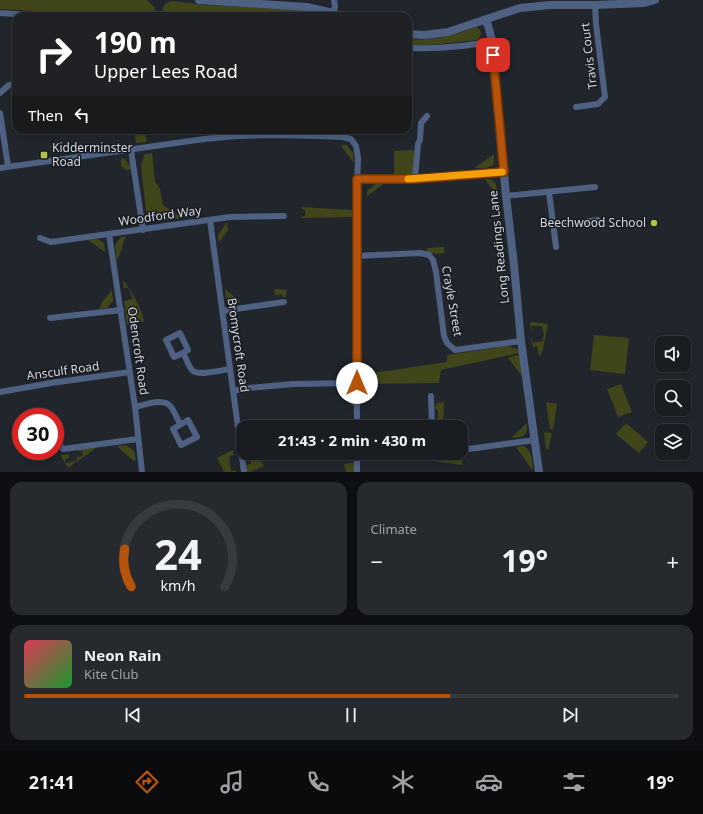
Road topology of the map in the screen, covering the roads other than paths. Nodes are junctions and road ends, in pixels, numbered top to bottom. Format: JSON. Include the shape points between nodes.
{"nodes":[{"id":1,"x":199,"y":0,"type":"edge"},
{"id":2,"x":334,"y":0,"type":"edge"},
{"id":3,"x":655,"y":0,"type":"edge"},
{"id":4,"x":595,"y":5,"type":"junction"},
{"id":5,"x":328,"y":12,"type":"edge"},
{"id":6,"x":336,"y":12,"type":"edge"},
{"id":7,"x":0,"y":13,"type":"edge"},
{"id":8,"x":12,"y":14,"type":"edge"},
{"id":9,"x":484,"y":20,"type":"junction"},
{"id":10,"x":412,"y":34,"type":"edge"},
{"id":11,"x":492,"y":41,"type":"junction"},
{"id":12,"x":412,"y":48,"type":"edge"},
{"id":13,"x":12,"y":84,"type":"edge"},
{"id":14,"x":0,"y":93,"type":"edge"},
{"id":15,"x":576,"y":107,"type":"dead end"},
{"id":16,"x":0,"y":113,"type":"edge"},
{"id":17,"x":427,"y":116,"type":"dead end"},
{"id":18,"x":131,"y":150,"type":"junction"},
{"id":19,"x":8,"y":166,"type":"junction"},
{"id":20,"x":0,"y":168,"type":"edge"},
{"id":21,"x":504,"y":172,"type":"junction"},
{"id":22,"x":357,"y":179,"type":"junction"},
{"id":23,"x":415,"y":179,"type":"junction"},
{"id":24,"x":595,"y":187,"type":"dead end"},
{"id":25,"x":549,"y":192,"type":"junction"},
{"id":26,"x":506,"y":196,"type":"junction"},
{"id":27,"x":284,"y":216,"type":"dead end"},
{"id":28,"x":210,"y":220,"type":"junction"},
{"id":29,"x":598,"y":220,"type":"dead end"},
{"id":30,"x":554,"y":226,"type":"junction"},
{"id":31,"x":143,"y":230,"type":"junction"},
{"id":32,"x":110,"y":234,"type":"junction"},
{"id":33,"x":40,"y":238,"type":"dead end"},
{"id":34,"x":556,"y":247,"type":"dead end"},
{"id":35,"x":356,"y":256,"type":"junction"},
{"id":36,"x":284,"y":302,"type":"dead end"},
{"id":37,"x":121,"y":310,"type":"junction"},
{"id":38,"x":222,"y":311,"type":"junction"},
{"id":39,"x":50,"y":318,"type":"dead end"},
{"id":40,"x":521,"y":341,"type":"junction"},
{"id":41,"x":183,"y":353,"type":"dead end"},
{"id":42,"x":230,"y":369,"type":"junction"},
{"id":43,"x":130,"y":372,"type":"junction"},
{"id":44,"x":357,"y":383,"type":"junction"},
{"id":45,"x":233,"y":391,"type":"junction"},
{"id":46,"x":0,"y":392,"type":"edge"},
{"id":47,"x":431,"y":396,"type":"dead end"},
{"id":48,"x":135,"y":408,"type":"junction"},
{"id":49,"x":357,"y":420,"type":"edge"},
{"id":50,"x":432,"y":420,"type":"edge"},
{"id":51,"x":180,"y":424,"type":"dead end"},
{"id":52,"x":138,"y":439,"type":"junction"},
{"id":53,"x":535,"y":440,"type":"junction"},
{"id":54,"x":64,"y":449,"type":"edge"},
{"id":55,"x":468,"y":449,"type":"edge"},
{"id":56,"x":357,"y":460,"type":"edge"},
{"id":57,"x":142,"y":472,"type":"edge"},
{"id":58,"x":244,"y":472,"type":"edge"},
{"id":59,"x":357,"y":472,"type":"edge"},
{"id":60,"x":539,"y":472,"type":"edge"}],
"edges":[{"from":1,"to":5,"type":"street","via":[[307,7]]},
{"from":2,"to":6,"type":"street"},
{"from":3,"to":4,"type":"street","via":[[644,3]]},
{"from":4,"to":9,"type":"street","via":[[520,8]]},
{"from":4,"to":15,"type":"street","name":"Travis Court","via":[[605,97],[598,104]]},
{"from":7,"to":8,"type":"street"},
{"from":9,"to":10,"type":"street","via":[[448,32]]},
{"from":9,"to":11,"type":"street","name":"Long Readings Lane"},
{"from":11,"to":12,"type":"street","via":[[475,45]]},
{"from":11,"to":21,"type":"street","name":"Long Readings Lane"},
{"from":13,"to":14,"type":"street"},
{"from":16,"to":19,"type":"street"},
{"from":17,"to":23,"type":"street","via":[[421,123]]},
{"from":18,"to":19,"type":"street"},
{"from":18,"to":22,"type":"street","via":[[237,136],[274,134],[342,137],[350,139],[356,146]]},
{"from":18,"to":31,"type":"street"},
{"from":19,"to":20,"type":"street"},
{"from":21,"to":23,"type":"street"},
{"from":21,"to":26,"type":"street","name":"Long Readings Lane"},
{"from":22,"to":23,"type":"street"},
{"from":22,"to":35,"type":"street"},
{"from":24,"to":25,"type":"street"},
{"from":25,"to":26,"type":"street"},
{"from":25,"to":30,"type":"street"},
{"from":26,"to":40,"type":"street","name":"Long Readings Lane"},
{"from":27,"to":28,"type":"street","name":"Woodford Way"},
{"from":28,"to":31,"type":"street","name":"Woodford Way"},
{"from":28,"to":38,"type":"street","name":"Bromycroft Road"},
{"from":29,"to":30,"type":"street"},
{"from":30,"to":34,"type":"street"},
{"from":31,"to":32,"type":"street","name":"Woodford Way"},
{"from":32,"to":33,"type":"street","name":"Woodford Way","via":[[51,242]]},
{"from":32,"to":37,"type":"street","name":"Odencroft Road"},
{"from":35,"to":40,"type":"street","name":"Crayle Street","via":[[420,253],[429,255],[436,272],[444,336],[455,350]]},
{"from":35,"to":44,"type":"street"},
{"from":36,"to":38,"type":"street"},
{"from":37,"to":39,"type":"street"},
{"from":37,"to":43,"type":"street","name":"Odencroft Road"},
{"from":38,"to":42,"type":"street","name":"Bromycroft Road"},
{"from":40,"to":53,"type":"street","name":"Long Readings Lane"},
{"from":41,"to":42,"type":"street","via":[[196,373]]},
{"from":42,"to":45,"type":"street","name":"Bromycroft Road"},
{"from":43,"to":46,"type":"street","name":"Ansculf Road"},
{"from":43,"to":48,"type":"street","name":"Odencroft Road"},
{"from":44,"to":45,"type":"street","via":[[293,384]]},
{"from":44,"to":49,"type":"street"},
{"from":45,"to":58,"type":"street","name":"Bromycroft Road"},
{"from":47,"to":50,"type":"street"},
{"from":48,"to":51,"type":"street","via":[[156,402],[166,403],[171,406]]},
{"from":48,"to":52,"type":"street","name":"Odencroft Road"},
{"from":52,"to":54,"type":"street"},
{"from":52,"to":57,"type":"street","name":"Odencroft Road"},
{"from":53,"to":55,"type":"street"},
{"from":53,"to":60,"type":"street","name":"Long Readings Lane"},
{"from":56,"to":59,"type":"street"}]}
